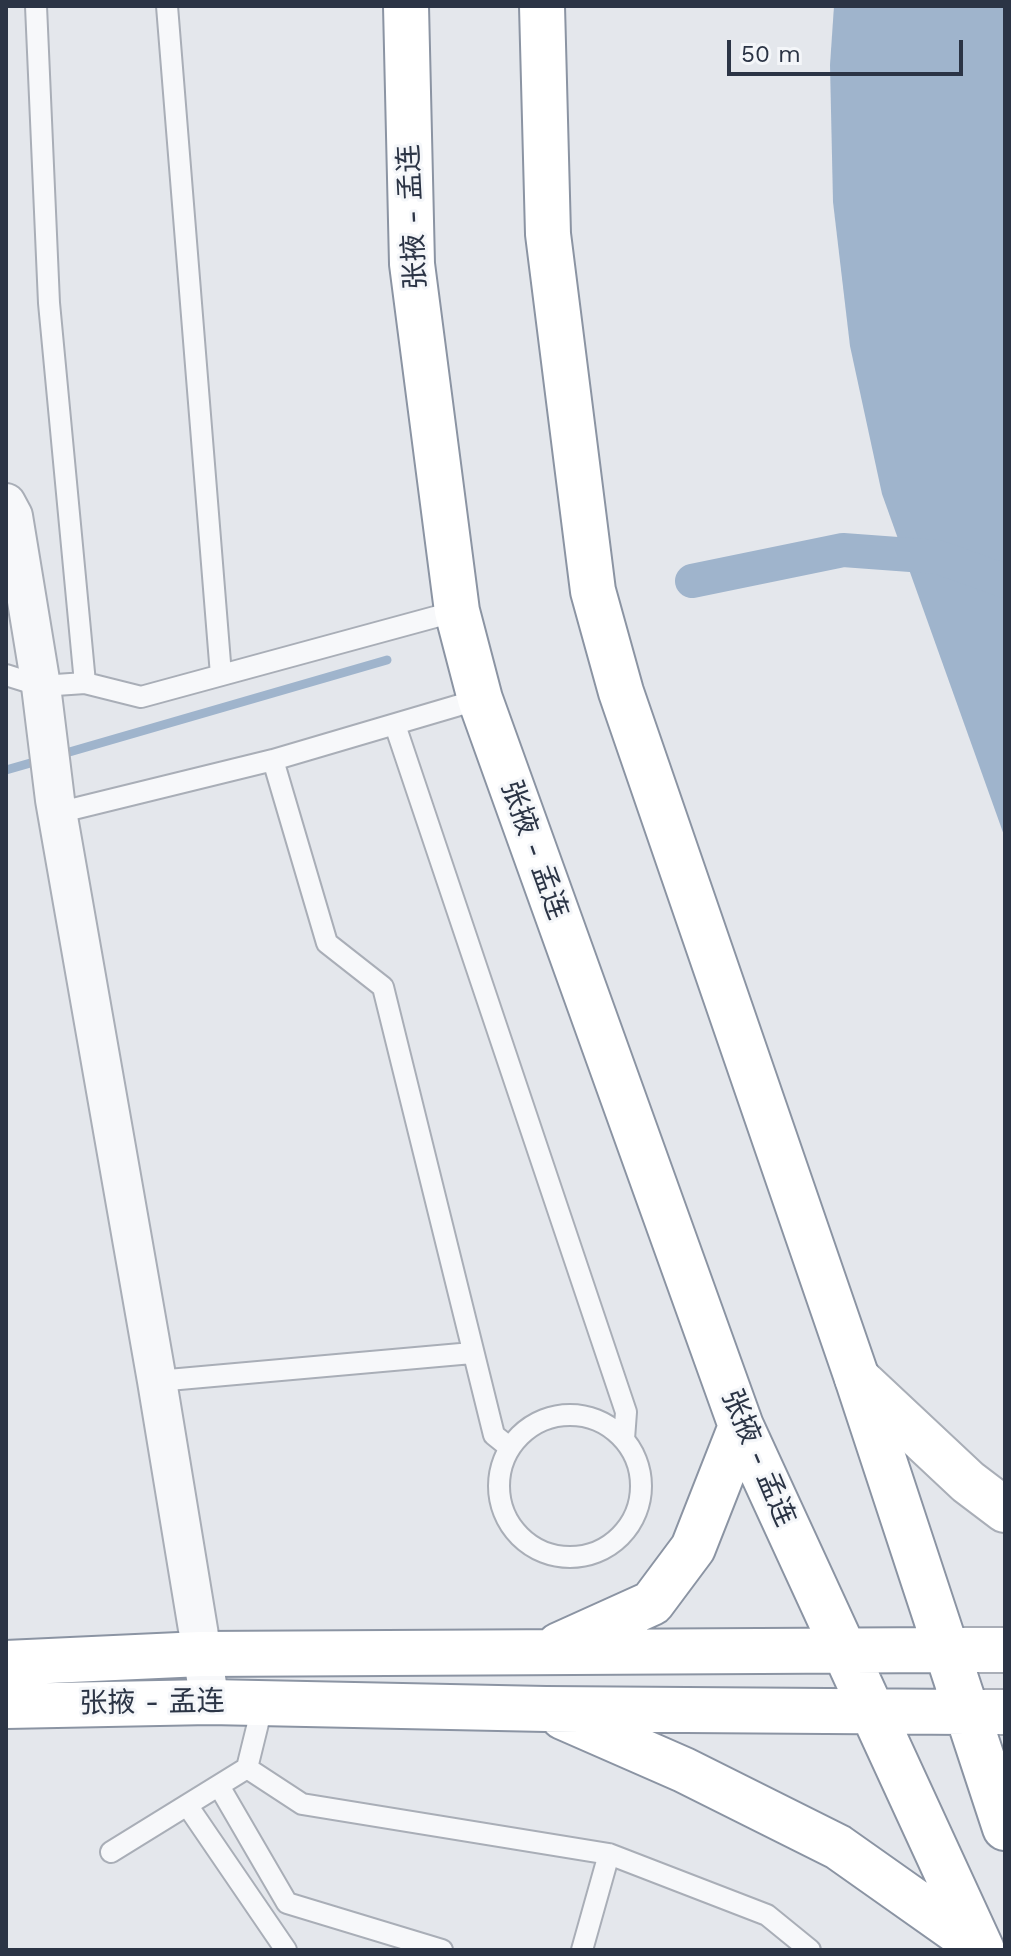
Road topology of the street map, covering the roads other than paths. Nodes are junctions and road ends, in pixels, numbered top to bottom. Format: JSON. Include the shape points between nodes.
{"nodes":[{"id":1,"x":36,"y":6,"type":"edge"},
{"id":2,"x":167,"y":6,"type":"edge"},
{"id":3,"x":406,"y":6,"type":"edge"},
{"id":4,"x":542,"y":6,"type":"edge"},
{"id":5,"x":6,"y":503,"type":"edge"},
{"id":6,"x":457,"y":611,"type":"junction"},
{"id":7,"x":221,"y":675,"type":"junction"},
{"id":8,"x":85,"y":683,"type":"junction"},
{"id":9,"x":29,"y":686,"type":"edge"},
{"id":10,"x":480,"y":699,"type":"junction"},
{"id":11,"x":395,"y":725,"type":"junction"},
{"id":12,"x":273,"y":760,"type":"junction"},
{"id":13,"x":56,"y":806,"type":"junction"},
{"id":14,"x":472,"y":1353,"type":"junction"},
{"id":15,"x":857,"y":1378,"type":"junction"},
{"id":16,"x":157,"y":1381,"type":"junction"},
{"id":17,"x":741,"y":1426,"type":"junction"},
{"id":18,"x":624,"y":1439,"type":"junction"},
{"id":19,"x":509,"y":1447,"type":"junction"},
{"id":20,"x":1005,"y":1510,"type":"edge"},
{"id":21,"x":946,"y":1650,"type":"junction"},
{"id":22,"x":1005,"y":1650,"type":"edge"},
{"id":23,"x":843,"y":1651,"type":"junction"},
{"id":24,"x":543,"y":1653,"type":"junction"},
{"id":25,"x":201,"y":1654,"type":"junction"},
{"id":26,"x":6,"y":1663,"type":"edge"},
{"id":27,"x":210,"y":1702,"type":"junction"},
{"id":28,"x":263,"y":1703,"type":"junction"},
{"id":29,"x":6,"y":1706,"type":"edge"},
{"id":30,"x":546,"y":1709,"type":"junction"},
{"id":31,"x":873,"y":1710,"type":"junction"},
{"id":32,"x":986,"y":1712,"type":"edge"},
{"id":33,"x":247,"y":1768,"type":"junction"},
{"id":34,"x":219,"y":1786,"type":"junction"},
{"id":35,"x":187,"y":1805,"type":"junction"},
{"id":36,"x":1005,"y":1828,"type":"edge"},
{"id":37,"x":111,"y":1852,"type":"dead end"},
{"id":38,"x":609,"y":1854,"type":"junction"},
{"id":39,"x":982,"y":1949,"type":"edge"},
{"id":40,"x":286,"y":1950,"type":"edge"},
{"id":41,"x":442,"y":1950,"type":"edge"},
{"id":42,"x":582,"y":1950,"type":"edge"},
{"id":43,"x":810,"y":1950,"type":"edge"}],
"edges":[{"from":1,"to":8,"type":"lane","via":[[49,303]]},
{"from":2,"to":7,"type":"lane"},
{"from":3,"to":6,"type":"main road","name":"张掖 - 孟连","via":[[412,264]]},
{"from":4,"to":15,"type":"main road","via":[[548,234],[593,591],[621,692]]},
{"from":5,"to":9,"type":"street","via":[[13,516]]},
{"from":6,"to":7,"type":"lane"},
{"from":6,"to":10,"type":"main road","name":"张掖 - 孟连"},
{"from":7,"to":8,"type":"lane","via":[[141,697]]},
{"from":8,"to":9,"type":"lane"},
{"from":9,"to":13,"type":"street"},
{"from":10,"to":11,"type":"lane"},
{"from":10,"to":17,"type":"main road","name":"张掖 - 孟连"},
{"from":11,"to":12,"type":"lane"},
{"from":11,"to":18,"type":"lane","via":[[626,1412]]},
{"from":12,"to":13,"type":"lane"},
{"from":12,"to":14,"type":"lane","via":[[327,943],[383,987]]},
{"from":13,"to":16,"type":"street"},
{"from":14,"to":16,"type":"lane"},
{"from":14,"to":19,"type":"lane","via":[[494,1435]]},
{"from":15,"to":20,"type":"main road"},
{"from":15,"to":21,"type":"main road"},
{"from":16,"to":25,"type":"street"},
{"from":17,"to":23,"type":"main road","name":"张掖 - 孟连"},
{"from":17,"to":24,"type":"main road","via":[[693,1548],[652,1603]]},
{"from":18,"to":19,"type":"lane","via":[[594,1418],[557,1415],[538,1421]]},
{"from":18,"to":19,"type":"lane","via":[[641,1473],[638,1509],[619,1538],[573,1557],[537,1549],[508,1523],[498,1485]]},
{"from":21,"to":22,"type":"main road","name":"张掖 - 孟连"},
{"from":21,"to":23,"type":"main road","name":"张掖 - 孟连"},
{"from":21,"to":32,"type":"main road"},
{"from":23,"to":24,"type":"main road","name":"张掖 - 孟连"},
{"from":23,"to":31,"type":"main road","name":"张掖 - 孟连"},
{"from":24,"to":25,"type":"main road","name":"张掖 - 孟连"},
{"from":25,"to":26,"type":"main road","name":"张掖 - 孟连"},
{"from":25,"to":27,"type":"street"},
{"from":27,"to":28,"type":"main road","name":"张掖 - 孟连"},
{"from":27,"to":29,"type":"main road","name":"张掖 - 孟连"},
{"from":28,"to":30,"type":"main road","name":"张掖 - 孟连"},
{"from":28,"to":33,"type":"lane"},
{"from":30,"to":31,"type":"main road","name":"张掖 - 孟连"},
{"from":30,"to":39,"type":"main road","via":[[838,1847]]},
{"from":31,"to":32,"type":"main road","name":"张掖 - 孟连"},
{"from":31,"to":39,"type":"main road"},
{"from":32,"to":36,"type":"main road"},
{"from":33,"to":34,"type":"lane"},
{"from":33,"to":38,"type":"lane","via":[[302,1804]]},
{"from":34,"to":35,"type":"lane"},
{"from":34,"to":41,"type":"lane","via":[[287,1903]]},
{"from":35,"to":37,"type":"lane"},
{"from":35,"to":40,"type":"lane"},
{"from":38,"to":42,"type":"lane"},
{"from":38,"to":43,"type":"lane","via":[[767,1915]]}]}
